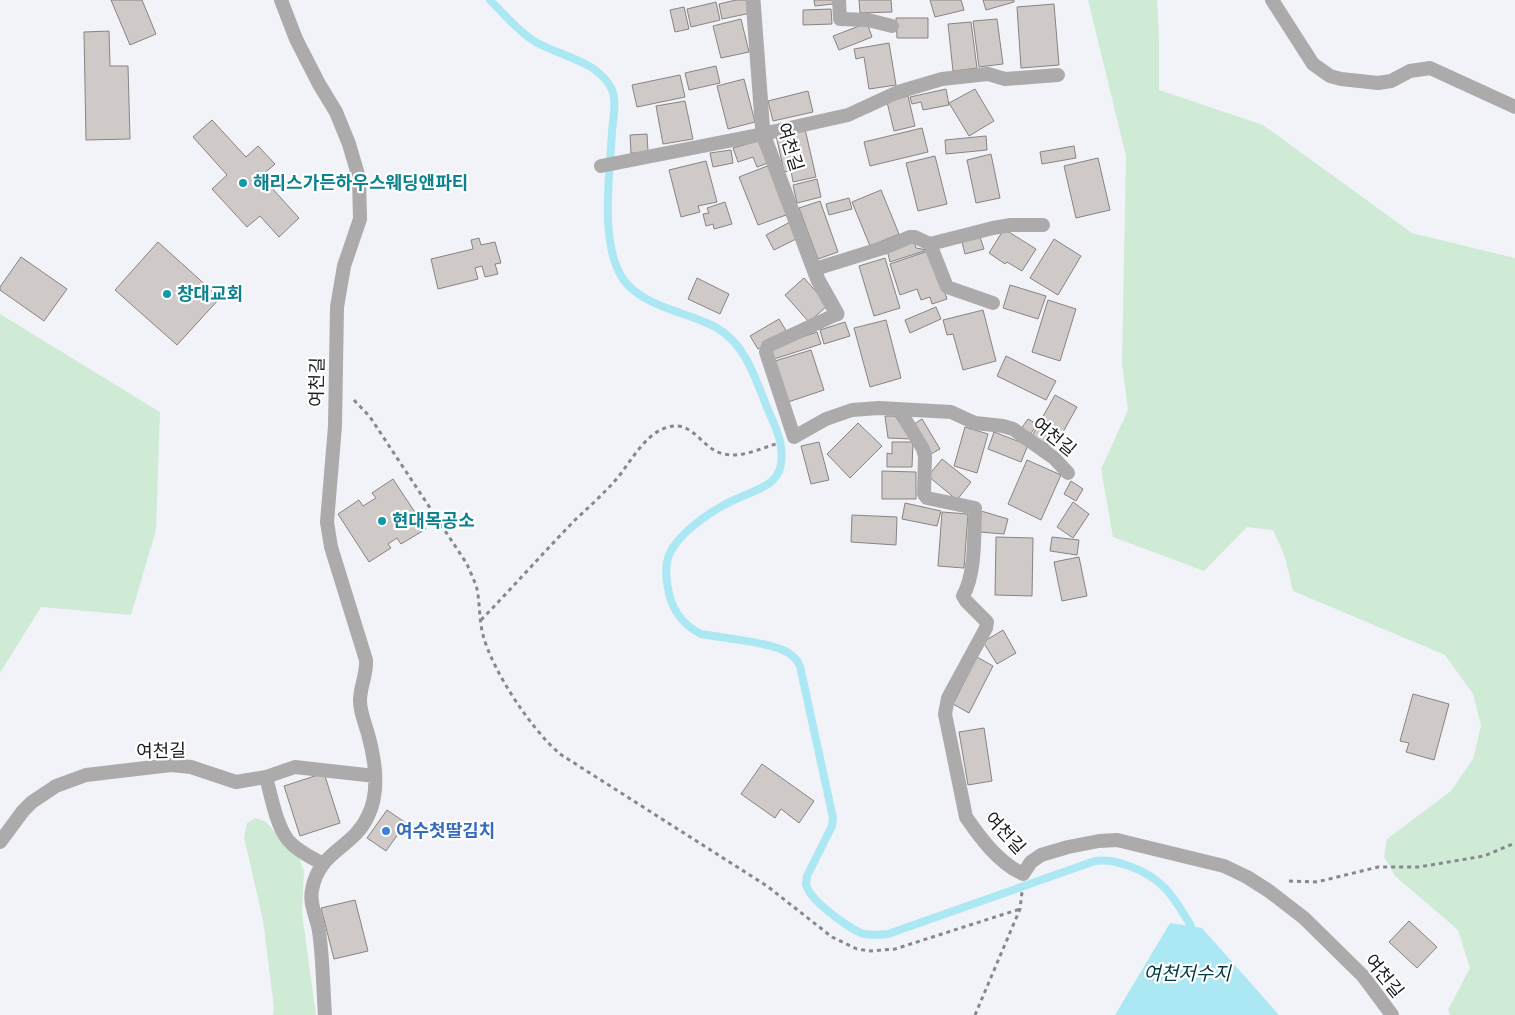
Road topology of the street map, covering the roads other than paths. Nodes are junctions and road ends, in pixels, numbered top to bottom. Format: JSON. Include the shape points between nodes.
{"nodes":[{"id":1,"x":281,"y":0,"type":"edge"},
{"id":2,"x":753,"y":0,"type":"edge"},
{"id":3,"x":839,"y":0,"type":"edge"},
{"id":4,"x":1272,"y":0,"type":"edge"},
{"id":5,"x":892,"y":26,"type":"dead end"},
{"id":6,"x":1058,"y":75,"type":"dead end"},
{"id":7,"x":1515,"y":107,"type":"edge"},
{"id":8,"x":763,"y":134,"type":"junction"},
{"id":9,"x":601,"y":166,"type":"dead end"},
{"id":10,"x":1044,"y":225,"type":"dead end"},
{"id":11,"x":930,"y":244,"type":"junction"},
{"id":12,"x":814,"y":269,"type":"junction"},
{"id":13,"x":993,"y":303,"type":"dead end"},
{"id":14,"x":837,"y":314,"type":"joint"},
{"id":15,"x":899,"y":409,"type":"junction"},
{"id":16,"x":1068,"y":473,"type":"dead end"},
{"id":17,"x":375,"y":776,"type":"junction"},
{"id":18,"x":266,"y":777,"type":"junction"},
{"id":19,"x":0,"y":842,"type":"edge"},
{"id":20,"x":323,"y":864,"type":"junction"},
{"id":21,"x":325,"y":1015,"type":"edge"},
{"id":22,"x":1392,"y":1015,"type":"edge"}],
"edges":[{"from":1,"to":17,"type":"lane","name":"여천길","via":[[296,39],[336,112],[359,178],[360,219],[344,266],[338,307],[335,426],[327,522],[331,547],[366,660],[361,714]]},
{"from":2,"to":8,"type":"street","name":"여천길"},
{"from":3,"to":5,"type":"lane","via":[[840,19],[868,20]]},
{"from":4,"to":7,"type":"lane","via":[[1313,64],[1330,76],[1378,83],[1410,71],[1430,68]]},
{"from":6,"to":8,"type":"lane","via":[[1006,79],[988,74],[942,79],[898,92],[848,115]]},
{"from":8,"to":9,"type":"lane"},
{"from":8,"to":12,"type":"street","name":"여천길"},
{"from":10,"to":11,"type":"lane","via":[[993,228]]},
{"from":11,"to":12,"type":"lane","via":[[910,237]]},
{"from":11,"to":13,"type":"lane","via":[[948,287]]},
{"from":12,"to":14,"type":"street","name":"여천길"},
{"from":14,"to":15,"type":"lane","name":"여천길","via":[[768,346],[766,352],[794,437],[826,419],[852,410]]},
{"from":15,"to":16,"type":"lane","name":"여천길","via":[[951,412],[975,423],[1013,429],[1054,458]]},
{"from":15,"to":22,"type":"lane","name":"여천길","via":[[923,449],[924,494],[927,498],[975,508],[971,566],[963,596],[987,622],[948,698],[945,714],[966,817],[973,826],[1003,862],[1023,874],[1041,854],[1118,840],[1224,866],[1269,891],[1304,918],[1363,976]]},
{"from":17,"to":18,"type":"lane","name":"여천길","via":[[295,768]]},
{"from":17,"to":20,"type":"lane","name":"여천길","via":[[373,801],[365,821],[353,838]]},
{"from":18,"to":19,"type":"lane","name":"여천길","via":[[236,782],[191,767],[171,765],[86,775],[56,786],[32,802]]},
{"from":18,"to":20,"type":"lane","via":[[287,838],[303,853]]},
{"from":20,"to":21,"type":"lane","name":"여천길","via":[[315,879],[311,898],[319,930]]}]}
